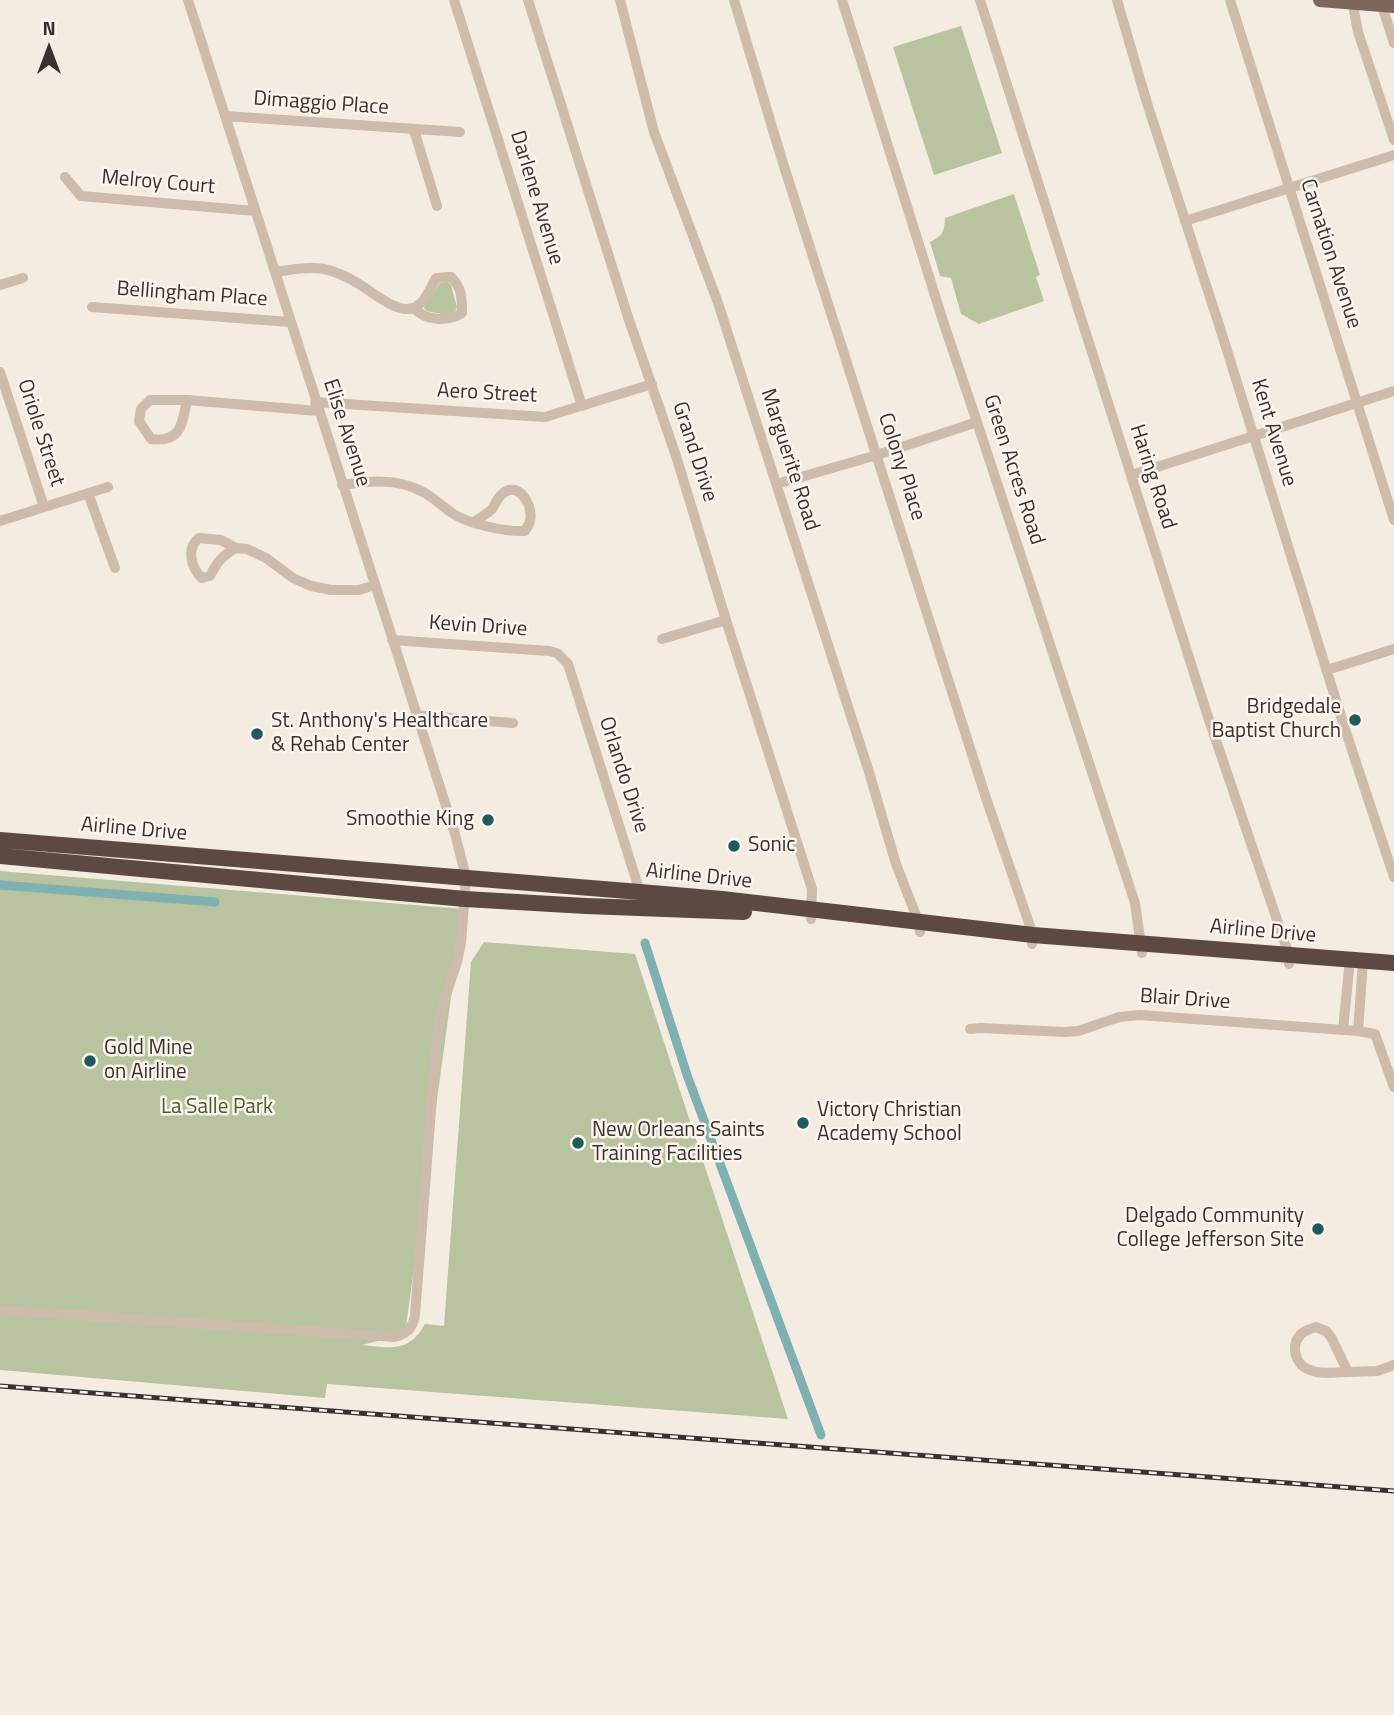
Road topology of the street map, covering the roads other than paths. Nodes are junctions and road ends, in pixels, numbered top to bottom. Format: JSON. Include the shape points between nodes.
{"nodes":[{"id":1,"x":188,"y":0,"type":"edge"},
{"id":2,"x":454,"y":0,"type":"edge"},
{"id":3,"x":528,"y":0,"type":"edge"},
{"id":4,"x":620,"y":0,"type":"edge"},
{"id":5,"x":734,"y":0,"type":"edge"},
{"id":6,"x":842,"y":0,"type":"edge"},
{"id":7,"x":980,"y":0,"type":"edge"},
{"id":8,"x":1117,"y":0,"type":"edge"},
{"id":9,"x":1230,"y":0,"type":"edge"},
{"id":10,"x":1320,"y":0,"type":"edge"},
{"id":11,"x":1353,"y":1,"type":"edge"},
{"id":12,"x":1389,"y":2,"type":"edge"},
{"id":13,"x":1394,"y":43,"type":"edge"},
{"id":14,"x":225,"y":116,"type":"junction"},
{"id":15,"x":414,"y":130,"type":"junction"},
{"id":16,"x":460,"y":132,"type":"dead end"},
{"id":17,"x":1394,"y":139,"type":"edge"},
{"id":18,"x":1394,"y":155,"type":"edge"},
{"id":19,"x":65,"y":177,"type":"dead end"},
{"id":20,"x":1288,"y":189,"type":"junction"},
{"id":21,"x":437,"y":206,"type":"dead end"},
{"id":22,"x":255,"y":211,"type":"junction"},
{"id":23,"x":1185,"y":221,"type":"junction"},
{"id":24,"x":275,"y":272,"type":"junction"},
{"id":25,"x":23,"y":278,"type":"dead end"},
{"id":26,"x":0,"y":285,"type":"edge"},
{"id":27,"x":92,"y":307,"type":"dead end"},
{"id":28,"x":414,"y":308,"type":"junction"},
{"id":29,"x":290,"y":322,"type":"junction"},
{"id":30,"x":0,"y":372,"type":"edge"},
{"id":31,"x":652,"y":384,"type":"junction"},
{"id":32,"x":1394,"y":391,"type":"edge"},
{"id":33,"x":187,"y":400,"type":"junction"},
{"id":34,"x":1357,"y":403,"type":"junction"},
{"id":35,"x":317,"y":407,"type":"junction"},
{"id":36,"x":582,"y":407,"type":"junction"},
{"id":37,"x":977,"y":422,"type":"junction"},
{"id":38,"x":1253,"y":436,"type":"junction"},
{"id":39,"x":877,"y":455,"type":"junction"},
{"id":40,"x":1132,"y":475,"type":"junction"},
{"id":41,"x":777,"y":484,"type":"junction"},
{"id":42,"x":342,"y":485,"type":"junction"},
{"id":43,"x":108,"y":487,"type":"dead end"},
{"id":44,"x":88,"y":493,"type":"junction"},
{"id":45,"x":44,"y":507,"type":"junction"},
{"id":46,"x":1394,"y":520,"type":"edge"},
{"id":47,"x":0,"y":521,"type":"edge"},
{"id":48,"x":474,"y":522,"type":"junction"},
{"id":49,"x":236,"y":548,"type":"junction"},
{"id":50,"x":114,"y":568,"type":"dead end"},
{"id":51,"x":374,"y":585,"type":"junction"},
{"id":52,"x":726,"y":620,"type":"junction"},
{"id":53,"x":662,"y":639,"type":"dead end"},
{"id":54,"x":392,"y":640,"type":"junction"},
{"id":55,"x":1394,"y":649,"type":"edge"},
{"id":56,"x":560,"y":656,"type":"joint"},
{"id":57,"x":1328,"y":670,"type":"junction"},
{"id":58,"x":415,"y":715,"type":"junction"},
{"id":59,"x":513,"y":723,"type":"dead end"},
{"id":60,"x":0,"y":840,"type":"edge"},
{"id":61,"x":0,"y":856,"type":"edge"},
{"id":62,"x":242,"y":860,"type":"junction"},
{"id":63,"x":466,"y":877,"type":"junction"},
{"id":64,"x":1394,"y":877,"type":"edge"},
{"id":65,"x":239,"y":878,"type":"junction"},
{"id":66,"x":640,"y":892,"type":"junction"},
{"id":67,"x":465,"y":899,"type":"junction"},
{"id":68,"x":644,"y":908,"type":"junction"},
{"id":69,"x":811,"y":915,"type":"junction"},
{"id":70,"x":919,"y":927,"type":"junction"},
{"id":71,"x":1033,"y":939,"type":"junction"},
{"id":72,"x":1141,"y":948,"type":"junction"},
{"id":73,"x":1289,"y":960,"type":"junction"},
{"id":74,"x":1394,"y":963,"type":"edge"},
{"id":75,"x":1356,"y":965,"type":"junction"},
{"id":76,"x":1394,"y":974,"type":"edge"},
{"id":77,"x":970,"y":1029,"type":"dead end"},
{"id":78,"x":1343,"y":1030,"type":"junction"},
{"id":79,"x":1357,"y":1031,"type":"junction"},
{"id":80,"x":1394,"y":1087,"type":"edge"},
{"id":81,"x":0,"y":1310,"type":"edge"},
{"id":82,"x":1394,"y":1365,"type":"edge"},
{"id":83,"x":1348,"y":1372,"type":"junction"}],
"edges":[{"from":1,"to":14,"type":"street","name":"Elise Avenue"},
{"from":2,"to":36,"type":"street","name":"Darlene Avenue"},
{"from":3,"to":31,"type":"street","name":"Grand Drive"},
{"from":4,"to":41,"type":"street","name":"Marguerite Road","via":[[654,132],[718,303]]},
{"from":5,"to":39,"type":"street","name":"Colony Place"},
{"from":6,"to":37,"type":"street","name":"Green Acres Road"},
{"from":7,"to":40,"type":"street","name":"Haring Road"},
{"from":8,"to":23,"type":"street","name":"Kent Avenue"},
{"from":9,"to":20,"type":"street","name":"Carnation Avenue"},
{"from":10,"to":11,"type":"main road"},
{"from":11,"to":12,"type":"main road"},
{"from":11,"to":17,"type":"street"},
{"from":12,"to":13,"type":"street"},
{"from":14,"to":15,"type":"street","name":"Dimaggio Place"},
{"from":14,"to":22,"type":"street","name":"Elise Avenue"},
{"from":15,"to":16,"type":"street","name":"Dimaggio Place"},
{"from":15,"to":21,"type":"street"},
{"from":18,"to":20,"type":"street"},
{"from":19,"to":22,"type":"street","name":"Melroy Court","via":[[81,196]]},
{"from":20,"to":23,"type":"street"},
{"from":20,"to":34,"type":"street","name":"Carnation Avenue"},
{"from":22,"to":24,"type":"street","name":"Elise Avenue"},
{"from":23,"to":38,"type":"street","name":"Kent Avenue"},
{"from":24,"to":28,"type":"street","via":[[324,269],[393,305]]},
{"from":24,"to":29,"type":"street","name":"Elise Avenue"},
{"from":25,"to":26,"type":"street"},
{"from":27,"to":29,"type":"street","name":"Bellingham Place"},
{"from":28,"to":28,"type":"street","via":[[438,319],[454,318],[462,313],[458,285],[451,277],[436,278],[423,302]]},
{"from":29,"to":35,"type":"street","name":"Elise Avenue"},
{"from":30,"to":45,"type":"street","name":"Oriole Street"},
{"from":31,"to":36,"type":"street","name":"Aero Street"},
{"from":31,"to":52,"type":"street","name":"Grand Drive"},
{"from":32,"to":34,"type":"street"},
{"from":33,"to":33,"type":"street","via":[[150,400],[139,421],[151,439],[165,441],[177,434]]},
{"from":33,"to":35,"type":"street","name":"Aero Street"},
{"from":34,"to":38,"type":"street"},
{"from":34,"to":46,"type":"street","name":"Carnation Avenue"},
{"from":35,"to":36,"type":"street","name":"Aero Street","via":[[545,417]]},
{"from":35,"to":42,"type":"street","name":"Elise Avenue"},
{"from":37,"to":39,"type":"street"},
{"from":37,"to":72,"type":"street","name":"Green Acres Road","via":[[1135,903]]},
{"from":38,"to":40,"type":"street"},
{"from":38,"to":57,"type":"street","name":"Kent Avenue"},
{"from":39,"to":41,"type":"street"},
{"from":39,"to":71,"type":"street","name":"Colony Place"},
{"from":40,"to":73,"type":"street","name":"Haring Road"},
{"from":41,"to":70,"type":"street","name":"Marguerite Road"},
{"from":42,"to":48,"type":"street","via":[[379,480],[398,483],[422,491],[455,516]]},
{"from":42,"to":51,"type":"street","name":"Elise Avenue"},
{"from":43,"to":44,"type":"street"},
{"from":44,"to":45,"type":"street"},
{"from":44,"to":50,"type":"street"},
{"from":45,"to":47,"type":"street"},
{"from":48,"to":48,"type":"street","via":[[510,489],[524,494],[531,515],[524,531],[509,532]]},
{"from":49,"to":49,"type":"street","via":[[221,540],[199,538],[191,549],[195,572],[202,578],[210,576],[217,562]]},
{"from":49,"to":51,"type":"street","via":[[266,558],[311,586],[359,590]]},
{"from":51,"to":54,"type":"street","name":"Elise Avenue"},
{"from":52,"to":53,"type":"street"},
{"from":52,"to":69,"type":"street","name":"Grand Drive","via":[[812,889]]},
{"from":54,"to":56,"type":"street","name":"Kevin Drive","via":[[549,651]]},
{"from":54,"to":58,"type":"street","name":"Elise Avenue"},
{"from":55,"to":57,"type":"street"},
{"from":56,"to":66,"type":"street","name":"Orlando Drive","via":[[568,664]]},
{"from":57,"to":64,"type":"street","name":"Kent Avenue"},
{"from":58,"to":59,"type":"street"},
{"from":58,"to":63,"type":"street","name":"Elise Avenue"},
{"from":60,"to":62,"type":"highway","name":"Airline Drive"},
{"from":61,"to":65,"type":"highway","name":"Airline Drive"},
{"from":62,"to":63,"type":"highway","name":"Airline Drive"},
{"from":62,"to":65,"type":"highway"},
{"from":63,"to":66,"type":"highway","name":"Airline Drive"},
{"from":63,"to":67,"type":"street","name":"Elise Avenue"},
{"from":65,"to":67,"type":"highway","name":"Airline Drive"},
{"from":66,"to":68,"type":"street","name":"Orlando Drive"},
{"from":66,"to":69,"type":"highway","name":"Airline Drive","via":[[722,899]]},
{"from":67,"to":68,"type":"highway","name":"Airline Drive"},
{"from":67,"to":81,"type":"street","name":"Elise Avenue","via":[[461,943],[436,1046],[415,1315],[405,1334],[359,1335]]},
{"from":68,"to":69,"type":"highway","name":"Airline Drive"},
{"from":69,"to":70,"type":"highway","name":"Airline Drive"},
{"from":70,"to":71,"type":"highway","name":"Airline Drive"},
{"from":71,"to":72,"type":"highway","name":"Airline Drive"},
{"from":72,"to":73,"type":"highway","name":"Airline Drive"},
{"from":73,"to":75,"type":"highway","name":"Airline Drive"},
{"from":74,"to":75,"type":"highway","name":"Airline Drive"},
{"from":75,"to":76,"type":"highway","name":"Airline Drive"},
{"from":75,"to":78,"type":"street"},
{"from":75,"to":79,"type":"street"},
{"from":77,"to":78,"type":"street","name":"Blair Drive","via":[[1078,1031],[1140,1015]]},
{"from":78,"to":79,"type":"street","name":"Blair Drive"},
{"from":79,"to":80,"type":"street","via":[[1375,1034]]},
{"from":82,"to":83,"type":"street"},
{"from":83,"to":83,"type":"street","via":[[1318,1372],[1300,1365],[1295,1349],[1303,1332],[1316,1327],[1326,1331]]}]}
